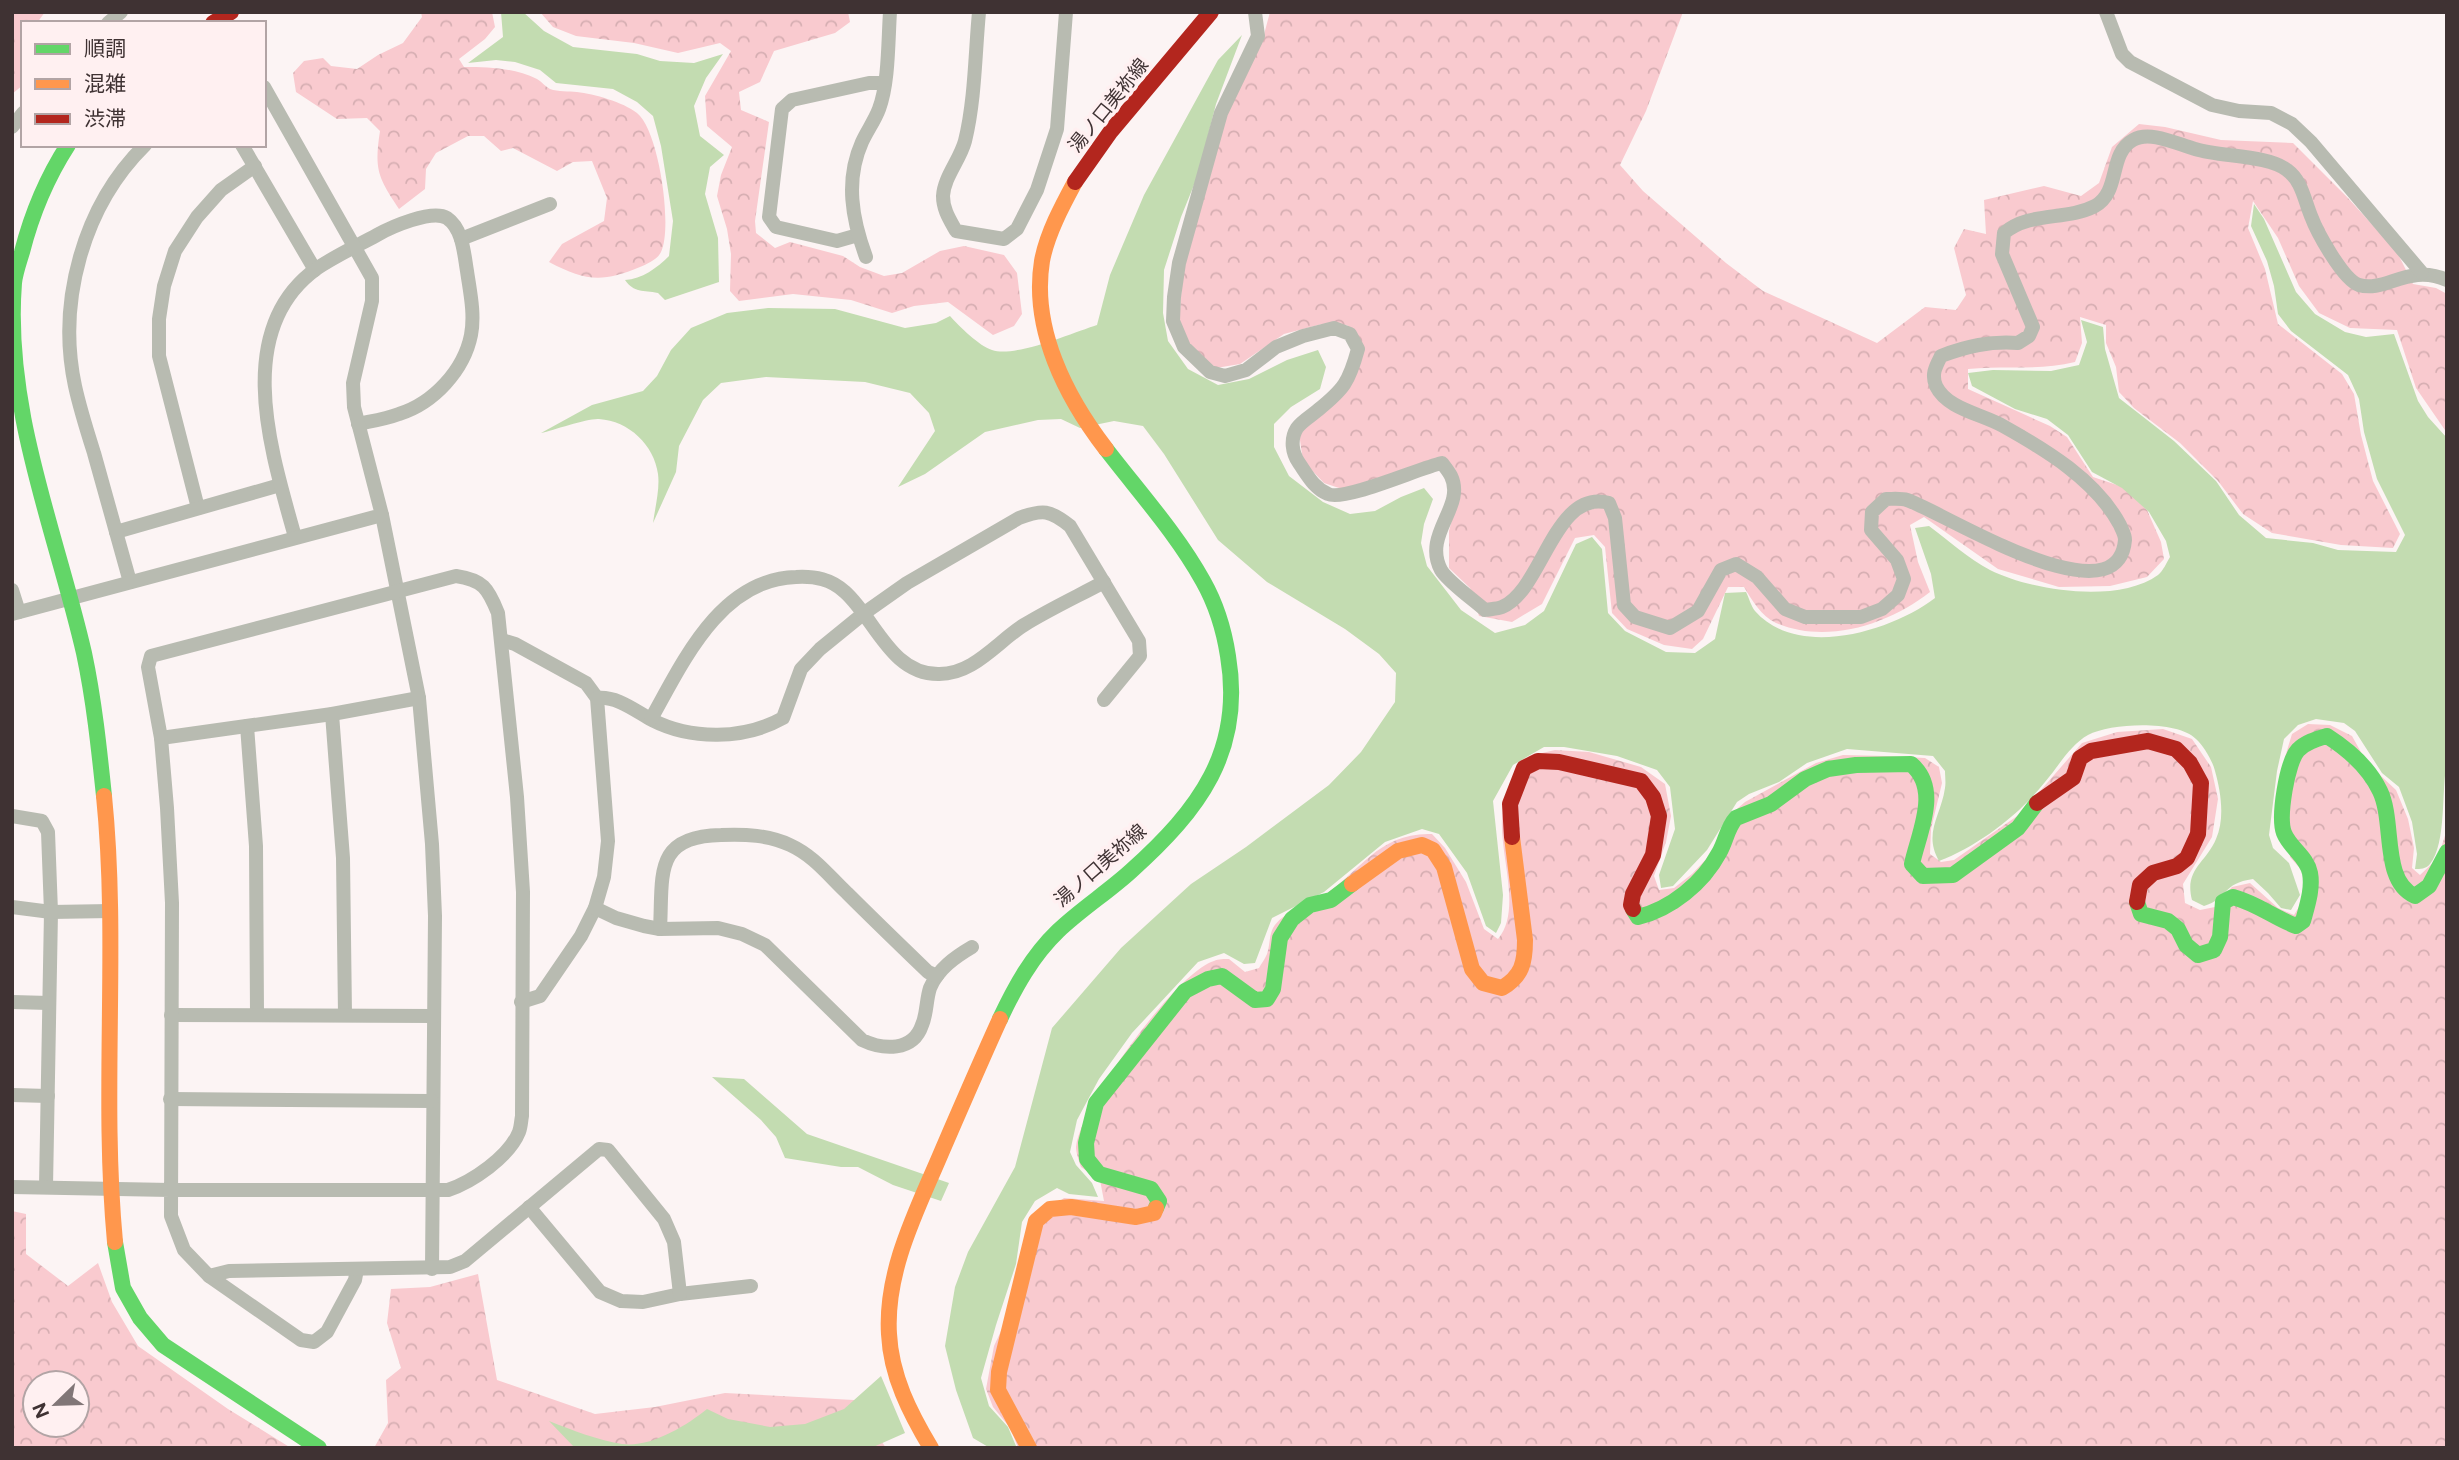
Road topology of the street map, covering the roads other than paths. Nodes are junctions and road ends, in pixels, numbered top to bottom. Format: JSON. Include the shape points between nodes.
{"nodes":[{"id":1,"x":890,"y":12,"type":"edge"},
{"id":2,"x":979,"y":12,"type":"edge"},
{"id":3,"x":1066,"y":12,"type":"edge"},
{"id":4,"x":1212,"y":12,"type":"edge"},
{"id":5,"x":1255,"y":12,"type":"edge"},
{"id":6,"x":2106,"y":12,"type":"edge"},
{"id":7,"x":884,"y":83,"type":"junction"},
{"id":8,"x":266,"y":90,"type":"edge"},
{"id":9,"x":67,"y":147,"type":"edge"},
{"id":10,"x":143,"y":147,"type":"edge"},
{"id":11,"x":243,"y":147,"type":"edge"},
{"id":12,"x":255,"y":166,"type":"junction"},
{"id":13,"x":550,"y":204,"type":"dead end"},
{"id":14,"x":858,"y":235,"type":"junction"},
{"id":15,"x":461,"y":239,"type":"junction"},
{"id":16,"x":356,"y":246,"type":"junction"},
{"id":17,"x":866,"y":257,"type":"dead end"},
{"id":18,"x":315,"y":270,"type":"junction"},
{"id":19,"x":2422,"y":273,"type":"junction"},
{"id":20,"x":2447,"y":280,"type":"edge"},
{"id":21,"x":13,"y":281,"type":"edge"},
{"id":22,"x":358,"y":424,"type":"junction"},
{"id":23,"x":280,"y":485,"type":"junction"},
{"id":24,"x":198,"y":508,"type":"junction"},
{"id":25,"x":382,"y":515,"type":"junction"},
{"id":26,"x":116,"y":532,"type":"junction"},
{"id":27,"x":295,"y":537,"type":"junction"},
{"id":28,"x":130,"y":582,"type":"junction"},
{"id":29,"x":1104,"y":582,"type":"junction"},
{"id":30,"x":12,"y":590,"type":"edge"},
{"id":31,"x":399,"y":591,"type":"junction"},
{"id":32,"x":71,"y":599,"type":"junction"},
{"id":33,"x":15,"y":613,"type":"edge"},
{"id":34,"x":863,"y":614,"type":"junction"},
{"id":35,"x":502,"y":640,"type":"junction"},
{"id":36,"x":419,"y":698,"type":"junction"},
{"id":37,"x":597,"y":698,"type":"junction"},
{"id":38,"x":1104,"y":700,"type":"dead end"},
{"id":39,"x":332,"y":714,"type":"junction"},
{"id":40,"x":651,"y":719,"type":"junction"},
{"id":41,"x":247,"y":726,"type":"junction"},
{"id":42,"x":161,"y":738,"type":"junction"},
{"id":43,"x":12,"y":816,"type":"edge"},
{"id":44,"x":2447,"y":852,"type":"edge"},
{"id":45,"x":12,"y":907,"type":"edge"},
{"id":46,"x":595,"y":908,"type":"junction"},
{"id":47,"x":111,"y":911,"type":"junction"},
{"id":48,"x":51,"y":912,"type":"junction"},
{"id":49,"x":660,"y":929,"type":"junction"},
{"id":50,"x":972,"y":947,"type":"dead end"},
{"id":51,"x":937,"y":976,"type":"junction"},
{"id":52,"x":12,"y":1002,"type":"edge"},
{"id":53,"x":521,"y":1002,"type":"junction"},
{"id":54,"x":49,"y":1003,"type":"junction"},
{"id":55,"x":257,"y":1014,"type":"junction"},
{"id":56,"x":345,"y":1014,"type":"junction"},
{"id":57,"x":171,"y":1015,"type":"junction"},
{"id":58,"x":433,"y":1016,"type":"junction"},
{"id":59,"x":12,"y":1095,"type":"edge"},
{"id":60,"x":48,"y":1096,"type":"junction"},
{"id":61,"x":170,"y":1099,"type":"junction"},
{"id":62,"x":432,"y":1101,"type":"junction"},
{"id":63,"x":12,"y":1187,"type":"edge"},
{"id":64,"x":46,"y":1187,"type":"junction"},
{"id":65,"x":110,"y":1189,"type":"junction"},
{"id":66,"x":432,"y":1190,"type":"junction"},
{"id":67,"x":170,"y":1191,"type":"junction"},
{"id":68,"x":529,"y":1207,"type":"junction"},
{"id":69,"x":357,"y":1269,"type":"junction"},
{"id":70,"x":432,"y":1269,"type":"junction"},
{"id":71,"x":209,"y":1276,"type":"junction"},
{"id":72,"x":751,"y":1286,"type":"dead end"},
{"id":73,"x":680,"y":1294,"type":"junction"},
{"id":74,"x":928,"y":1444,"type":"edge"},
{"id":75,"x":318,"y":1448,"type":"edge"},
{"id":76,"x":1029,"y":1448,"type":"edge"}],
"edges":[{"from":1,"to":7,"type":"street"},
{"from":2,"to":3,"type":"street","via":[[970,117],[943,195],[956,231],[1004,239],[1017,229],[1037,190],[1057,129]]},
{"from":4,"to":74,"type":"street","name":"湯ノ口美祢線","via":[[1087,161],[1058,212],[1042,262],[1041,293],[1045,331],[1059,373],[1093,435],[1195,567],[1215,606],[1228,651],[1228,730],[1216,771],[1194,804],[1129,873],[1072,916],[1014,988],[941,1154],[900,1252],[890,1290],[887,1329],[901,1395]]},
{"from":5,"to":19,"type":"street","via":[[1258,36],[1221,113],[1179,263],[1173,321],[1184,348],[1210,372],[1225,376],[1246,370],[1276,347],[1303,336],[1334,328],[1350,334],[1358,349],[1351,373],[1341,391],[1298,427],[1292,442],[1296,458],[1315,486],[1331,496],[1441,463],[1452,478],[1454,498],[1435,541],[1436,555],[1442,572],[1485,610],[1501,608],[1516,597],[1566,520],[1595,499],[1609,503],[1615,518],[1624,605],[1635,617],[1670,628],[1698,611],[1721,570],[1736,564],[1757,577],[1785,609],[1805,617],[1861,617],[1882,609],[1898,596],[1903,579],[1897,560],[1871,530],[1872,512],[1886,499],[1905,499],[2001,546],[2044,561],[2087,573],[2108,569],[2122,555],[2126,536],[2111,509],[2048,453],[1951,402],[1936,387],[1933,374],[1941,356],[1995,341],[2018,343],[2029,336],[2033,327],[2002,254],[2004,233],[2030,220],[2076,212],[2105,199],[2123,147],[2136,138],[2148,136],[2201,151],[2271,160],[2287,170],[2299,182],[2312,219],[2349,279],[2360,286]]},
{"from":6,"to":19,"type":"street","via":[[2122,54],[2130,62],[2212,105],[2271,113],[2291,124]]},
{"from":7,"to":14,"type":"street","via":[[880,108],[852,172],[851,202]]},
{"from":7,"to":14,"type":"street","via":[[792,100],[782,109],[769,217],[776,227],[837,241]]},
{"from":8,"to":16,"type":"street"},
{"from":9,"to":21,"type":"street","via":[[29,223]]},
{"from":10,"to":26,"type":"street","via":[[104,198],[82,244],[69,340],[75,386]]},
{"from":11,"to":12,"type":"street"},
{"from":12,"to":18,"type":"street"},
{"from":12,"to":24,"type":"street","via":[[221,190],[197,217],[175,251],[164,286],[159,356]]},
{"from":13,"to":15,"type":"street"},
{"from":14,"to":17,"type":"street"},
{"from":15,"to":16,"type":"street","via":[[447,218],[435,214],[391,227]]},
{"from":15,"to":22,"type":"street","via":[[472,307],[471,335],[461,360],[446,384],[424,402],[401,414]]},
{"from":16,"to":18,"type":"street"},
{"from":16,"to":22,"type":"street","via":[[372,278],[372,301],[353,383]]},
{"from":18,"to":23,"type":"street","via":[[277,317],[268,348],[263,391]]},
{"from":19,"to":20,"type":"street"},
{"from":21,"to":32,"type":"street","via":[[17,387],[24,426]]},
{"from":22,"to":25,"type":"street"},
{"from":23,"to":24,"type":"street"},
{"from":23,"to":27,"type":"street"},
{"from":24,"to":26,"type":"street"},
{"from":25,"to":27,"type":"street"},
{"from":25,"to":31,"type":"street"},
{"from":26,"to":28,"type":"street"},
{"from":27,"to":28,"type":"street"},
{"from":28,"to":32,"type":"street"},
{"from":29,"to":34,"type":"street","via":[[1024,625],[981,659],[958,671],[937,674],[910,667]]},
{"from":29,"to":34,"type":"street","via":[[1070,526],[1056,514],[1039,511],[929,570]]},
{"from":29,"to":38,"type":"street","via":[[1139,641],[1140,656]]},
{"from":30,"to":33,"type":"street"},
{"from":31,"to":35,"type":"street","via":[[456,576],[474,579],[489,591]]},
{"from":31,"to":36,"type":"street"},
{"from":31,"to":42,"type":"street","via":[[151,656],[148,667]]},
{"from":32,"to":33,"type":"street"},
{"from":32,"to":47,"type":"street","via":[[97,728]]},
{"from":34,"to":40,"type":"street","via":[[801,669],[783,718],[767,727],[700,734],[674,731]]},
{"from":34,"to":40,"type":"street","via":[[831,582],[811,576],[783,577],[755,587],[712,621],[688,652]]},
{"from":35,"to":37,"type":"street","via":[[586,683]]},
{"from":35,"to":53,"type":"street","via":[[523,892]]},
{"from":36,"to":39,"type":"street"},
{"from":36,"to":58,"type":"street","via":[[432,844]]},
{"from":37,"to":40,"type":"street","via":[[610,696]]},
{"from":37,"to":46,"type":"street","via":[[608,841]]},
{"from":39,"to":41,"type":"street"},
{"from":39,"to":56,"type":"street","via":[[343,858]]},
{"from":41,"to":42,"type":"street"},
{"from":41,"to":55,"type":"street","via":[[256,846]]},
{"from":42,"to":57,"type":"street","via":[[171,890]]},
{"from":43,"to":48,"type":"street","via":[[42,821],[48,832]]},
{"from":44,"to":76,"type":"street","via":[[2429,886],[2415,896],[2408,894],[2396,876],[2381,792],[2345,747],[2328,736],[2309,740],[2295,751],[2288,769],[2282,827],[2310,876],[2303,921],[2295,926],[2233,897],[2223,902],[2220,937],[2214,950],[2198,955],[2178,929],[2168,921],[2141,914],[2136,905],[2140,885],[2153,873],[2187,858],[2198,834],[2200,813],[2202,783],[2189,763],[2176,749],[2148,741],[2091,751],[2080,758],[2073,778],[2039,801],[2018,828],[1953,874],[1936,877],[1923,876],[1912,864],[1927,802],[1920,769],[1911,764],[1818,772],[1782,798],[1734,819],[1712,866],[1672,903],[1651,916],[1638,917],[1633,894],[1653,855],[1659,817],[1653,797],[1641,782],[1538,761],[1524,768],[1510,804],[1525,940],[1525,957],[1516,980],[1502,988],[1483,983],[1472,969],[1444,867],[1433,850],[1422,845],[1398,851],[1331,900],[1310,905],[1292,919],[1280,938],[1273,989],[1266,999],[1255,1000],[1222,976],[1185,991],[1096,1103],[1086,1143],[1087,1159],[1099,1174],[1151,1188],[1159,1201],[1154,1213],[1136,1217],[1070,1207],[1049,1209],[1036,1221],[998,1390]]},
{"from":45,"to":48,"type":"street"},
{"from":46,"to":49,"type":"street"},
{"from":46,"to":53,"type":"street","via":[[540,996]]},
{"from":47,"to":48,"type":"street"},
{"from":47,"to":65,"type":"street"},
{"from":48,"to":54,"type":"street"},
{"from":49,"to":51,"type":"street","via":[[718,928],[765,945],[862,1040],[890,1049],[908,1042],[922,1029]]},
{"from":49,"to":51,"type":"street","via":[[663,875],[669,854],[682,841],[699,835],[766,836],[816,860]]},
{"from":50,"to":51,"type":"street"},
{"from":52,"to":54,"type":"street"},
{"from":53,"to":66,"type":"street","via":[[519,1133],[481,1174],[448,1190]]},
{"from":54,"to":60,"type":"street"},
{"from":55,"to":56,"type":"street"},
{"from":55,"to":57,"type":"street"},
{"from":56,"to":58,"type":"street"},
{"from":57,"to":61,"type":"street"},
{"from":58,"to":62,"type":"street"},
{"from":59,"to":60,"type":"street"},
{"from":60,"to":64,"type":"street"},
{"from":61,"to":62,"type":"street"},
{"from":61,"to":67,"type":"street"},
{"from":62,"to":66,"type":"street"},
{"from":63,"to":64,"type":"street"},
{"from":64,"to":65,"type":"street"},
{"from":65,"to":67,"type":"street"},
{"from":65,"to":75,"type":"street","via":[[123,1288],[140,1318],[163,1345]]},
{"from":66,"to":67,"type":"street"},
{"from":66,"to":70,"type":"street"},
{"from":67,"to":71,"type":"street","via":[[171,1216],[184,1250]]},
{"from":68,"to":70,"type":"street","via":[[465,1261]]},
{"from":68,"to":73,"type":"street","via":[[600,1292],[621,1301],[643,1302]]},
{"from":68,"to":73,"type":"street","via":[[591,1154],[608,1150],[664,1219],[674,1242]]},
{"from":69,"to":70,"type":"street"},
{"from":69,"to":71,"type":"street","via":[[229,1270]]},
{"from":69,"to":71,"type":"street","via":[[327,1332],[314,1342],[301,1340]]},
{"from":72,"to":73,"type":"street"}]}
